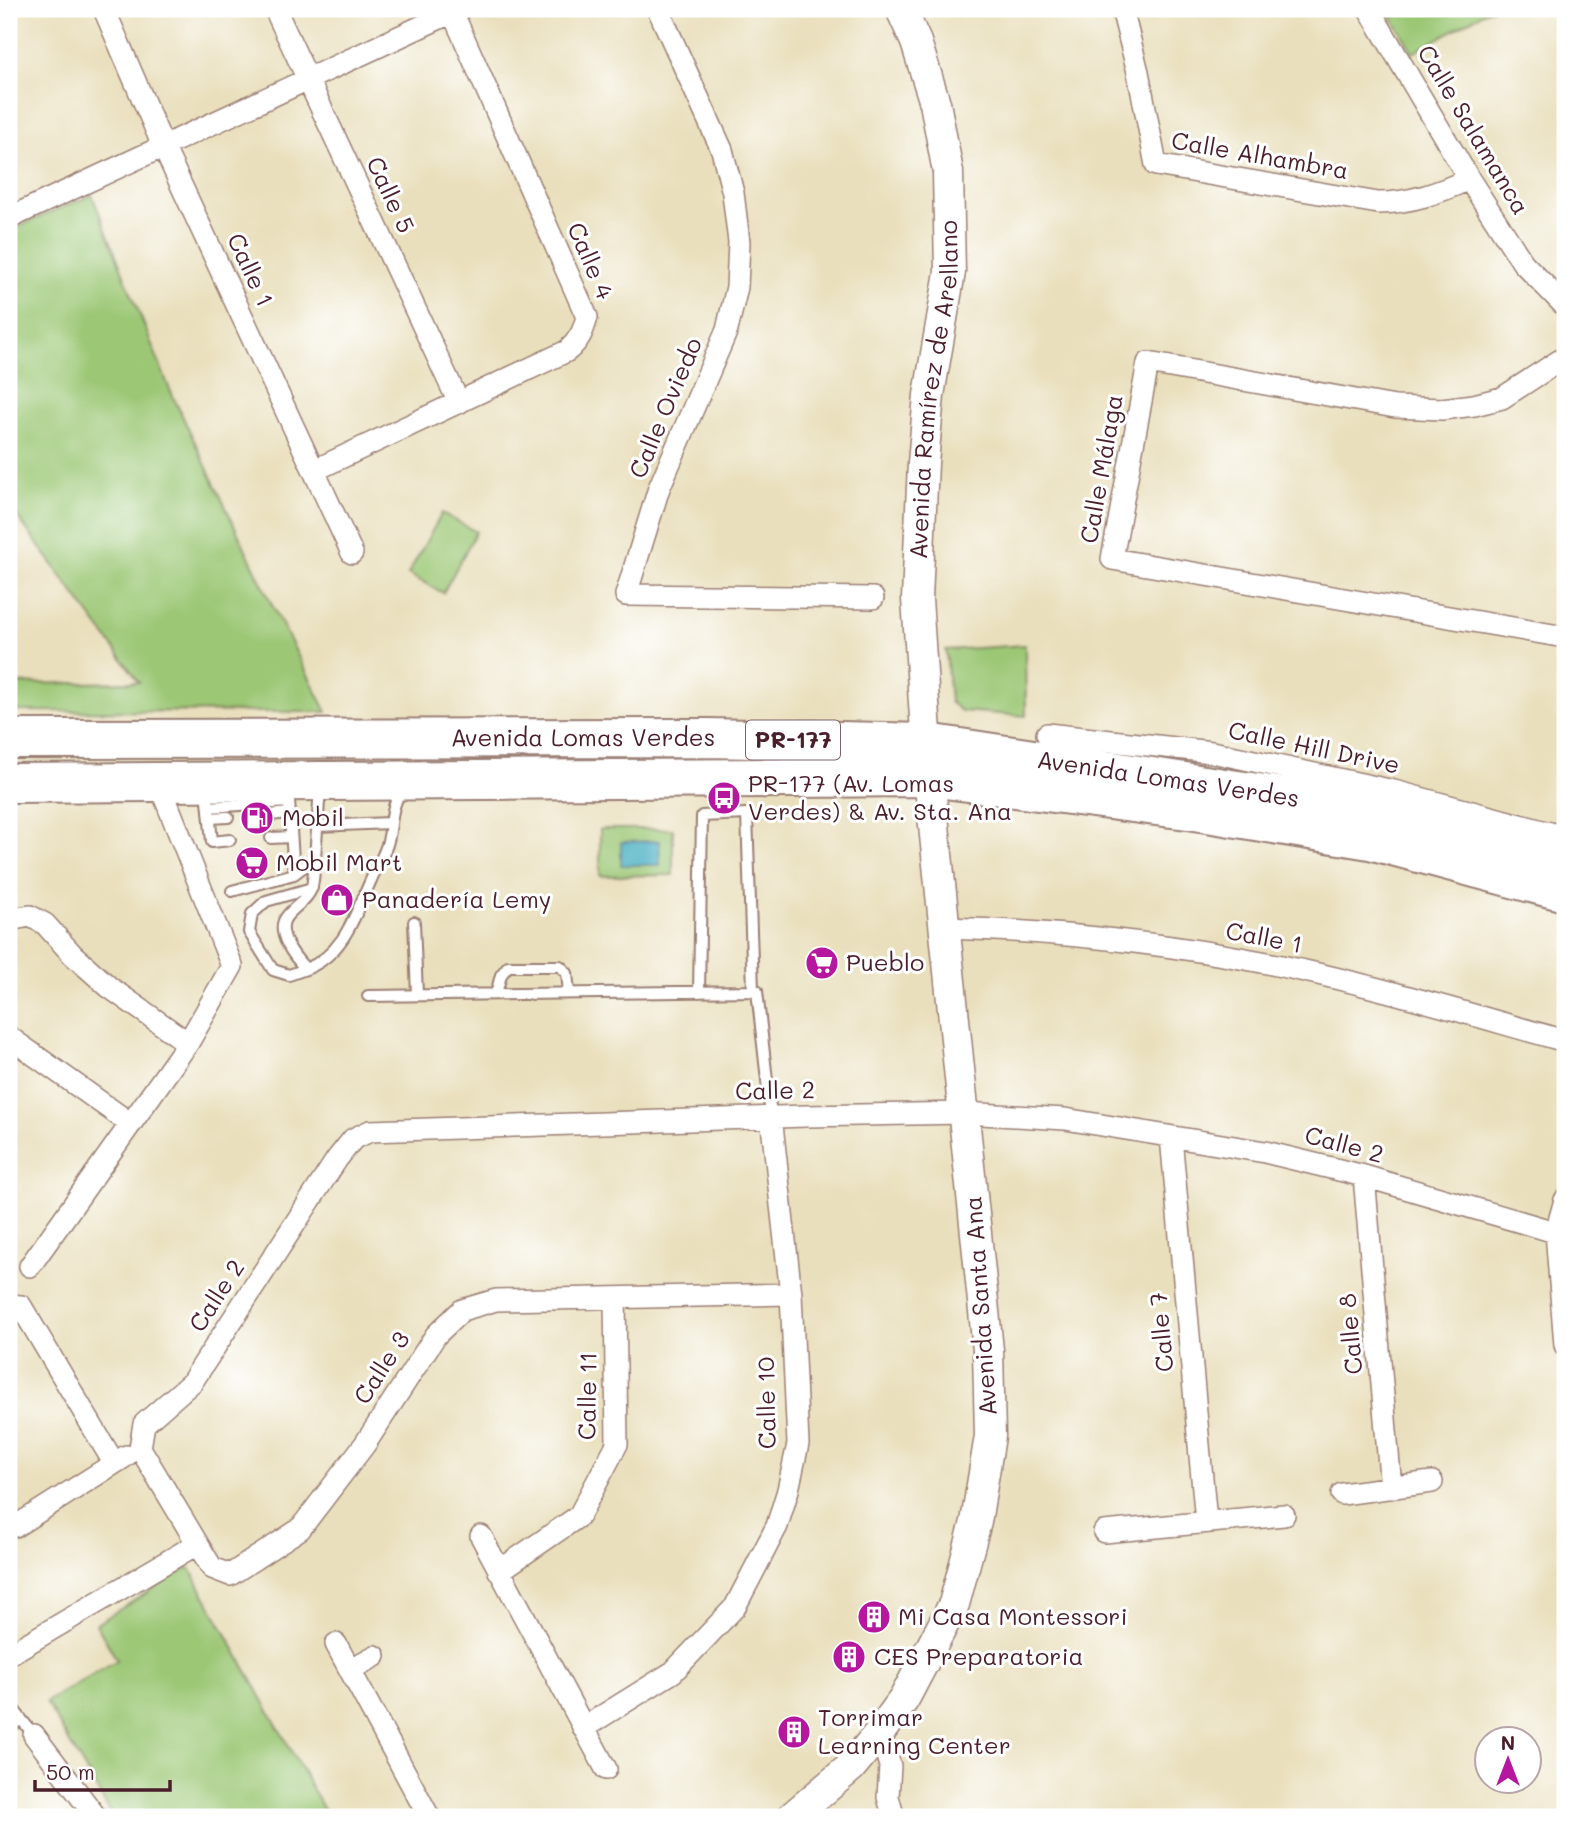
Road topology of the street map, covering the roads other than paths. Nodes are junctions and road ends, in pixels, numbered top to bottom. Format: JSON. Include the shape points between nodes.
{"nodes":[{"id":1,"x":104,"y":9,"type":"edge"},
{"id":2,"x":275,"y":9,"type":"edge"},
{"id":3,"x":658,"y":9,"type":"edge"},
{"id":4,"x":901,"y":9,"type":"edge"},
{"id":5,"x":1122,"y":9,"type":"edge"},
{"id":6,"x":1369,"y":9,"type":"edge"},
{"id":7,"x":454,"y":10,"type":"edge"},
{"id":8,"x":307,"y":79,"type":"junction"},
{"id":9,"x":163,"y":146,"type":"junction"},
{"id":10,"x":1469,"y":179,"type":"junction"},
{"id":11,"x":9,"y":218,"type":"edge"},
{"id":12,"x":1565,"y":306,"type":"edge"},
{"id":13,"x":1565,"y":357,"type":"edge"},
{"id":14,"x":459,"y":403,"type":"junction"},
{"id":15,"x":315,"y":470,"type":"junction"},
{"id":16,"x":352,"y":553,"type":"dead end"},
{"id":17,"x":873,"y":598,"type":"dead end"},
{"id":18,"x":1565,"y":637,"type":"edge"},
{"id":19,"x":1047,"y":734,"type":"dead end"},
{"id":20,"x":9,"y":738,"type":"edge"},
{"id":21,"x":928,"y":760,"type":"junction"},
{"id":22,"x":407,"y":781,"type":"junction"},
{"id":23,"x":9,"y":783,"type":"edge"},
{"id":24,"x":159,"y":783,"type":"junction"},
{"id":25,"x":291,"y":799,"type":"junction"},
{"id":26,"x":208,"y":803,"type":"junction"},
{"id":27,"x":228,"y":817,"type":"dead end"},
{"id":28,"x":390,"y":822,"type":"junction"},
{"id":29,"x":317,"y":826,"type":"junction"},
{"id":30,"x":291,"y":837,"type":"junction"},
{"id":31,"x":1565,"y":837,"type":"edge"},
{"id":32,"x":271,"y":838,"type":"dead end"},
{"id":33,"x":230,"y":840,"type":"dead end"},
{"id":34,"x":315,"y":858,"type":"junction"},
{"id":35,"x":1565,"y":863,"type":"edge"},
{"id":36,"x":294,"y":874,"type":"junction"},
{"id":37,"x":312,"y":888,"type":"junction"},
{"id":38,"x":232,"y":891,"type":"dead end"},
{"id":39,"x":1565,"y":892,"type":"edge"},
{"id":40,"x":9,"y":920,"type":"edge"},
{"id":41,"x":414,"y":922,"type":"dead end"},
{"id":42,"x":945,"y":928,"type":"junction"},
{"id":43,"x":306,"y":969,"type":"junction"},
{"id":44,"x":753,"y":990,"type":"junction"},
{"id":45,"x":699,"y":992,"type":"junction"},
{"id":46,"x":569,"y":993,"type":"junction"},
{"id":47,"x":496,"y":994,"type":"junction"},
{"id":48,"x":417,"y":995,"type":"junction"},
{"id":49,"x":368,"y":996,"type":"dead end"},
{"id":50,"x":9,"y":1037,"type":"edge"},
{"id":51,"x":1565,"y":1041,"type":"edge"},
{"id":52,"x":182,"y":1051,"type":"junction"},
{"id":53,"x":965,"y":1114,"type":"junction"},
{"id":54,"x":771,"y":1116,"type":"junction"},
{"id":55,"x":131,"y":1124,"type":"junction"},
{"id":56,"x":1171,"y":1137,"type":"junction"},
{"id":57,"x":1364,"y":1176,"type":"junction"},
{"id":58,"x":1565,"y":1200,"type":"edge"},
{"id":59,"x":1561,"y":1233,"type":"edge"},
{"id":60,"x":30,"y":1266,"type":"dead end"},
{"id":61,"x":791,"y":1294,"type":"junction"},
{"id":62,"x":615,"y":1298,"type":"junction"},
{"id":63,"x":9,"y":1305,"type":"edge"},
{"id":64,"x":1565,"y":1345,"type":"edge"},
{"id":65,"x":140,"y":1448,"type":"junction"},
{"id":66,"x":114,"y":1463,"type":"junction"},
{"id":67,"x":1432,"y":1482,"type":"dead end"},
{"id":68,"x":1391,"y":1488,"type":"junction"},
{"id":69,"x":1342,"y":1494,"type":"dead end"},
{"id":70,"x":1283,"y":1515,"type":"dead end"},
{"id":71,"x":1206,"y":1522,"type":"junction"},
{"id":72,"x":16,"y":1525,"type":"dead end"},
{"id":73,"x":1104,"y":1532,"type":"dead end"},
{"id":74,"x":481,"y":1536,"type":"dead end"},
{"id":75,"x":197,"y":1544,"type":"junction"},
{"id":76,"x":499,"y":1571,"type":"junction"},
{"id":77,"x":336,"y":1644,"type":"dead end"},
{"id":78,"x":13,"y":1652,"type":"dead end"},
{"id":79,"x":375,"y":1656,"type":"dead end"},
{"id":80,"x":351,"y":1669,"type":"junction"},
{"id":81,"x":9,"y":1704,"type":"edge"},
{"id":82,"x":28,"y":1727,"type":"junction"},
{"id":83,"x":9,"y":1728,"type":"edge"},
{"id":84,"x":583,"y":1728,"type":"junction"},
{"id":85,"x":880,"y":1732,"type":"junction"},
{"id":86,"x":606,"y":1769,"type":"dead end"},
{"id":87,"x":893,"y":1815,"type":"dead end"},
{"id":88,"x":96,"y":1817,"type":"edge"},
{"id":89,"x":429,"y":1817,"type":"edge"},
{"id":90,"x":792,"y":1817,"type":"edge"}],
"edges":[{"from":1,"to":9,"type":"street","name":"Calle 1"},
{"from":2,"to":8,"type":"street","name":"Calle 5"},
{"from":3,"to":17,"type":"street","name":"Calle Oviedo","via":[[722,150],[739,242],[737,287],[727,330],[659,488],[626,595]]},
{"from":4,"to":21,"type":"street","name":"Avenida Ramírez de Arellano","via":[[935,103],[948,172],[950,222],[950,272],[929,395],[917,587]]},
{"from":5,"to":10,"type":"street","name":"Calle Alhambra","via":[[1156,165],[1378,203],[1416,199]]},
{"from":6,"to":10,"type":"street","name":"Calle Salamanca"},
{"from":7,"to":8,"type":"street"},
{"from":7,"to":14,"type":"street","name":"Calle 4","via":[[587,317],[578,342],[567,351]]},
{"from":8,"to":9,"type":"street"},
{"from":8,"to":14,"type":"street","name":"Calle 5"},
{"from":9,"to":11,"type":"street"},
{"from":9,"to":15,"type":"street","name":"Calle 1"},
{"from":10,"to":12,"type":"street","name":"Calle Salamanca","via":[[1523,263]]},
{"from":13,"to":18,"type":"street","name":"Calle Málaga","via":[[1502,398],[1442,409],[1395,408],[1148,363],[1112,559]]},
{"from":14,"to":15,"type":"street","name":"Calle 4"},
{"from":15,"to":16,"type":"street","name":"Calle 1"},
{"from":19,"to":31,"type":"street","name":"Calle Hill Drive","via":[[1212,752],[1394,791]]},
{"from":20,"to":21,"type":"highway","name":"Avenida Lomas Verdes","number":"PR-177","via":[[709,738]]},
{"from":21,"to":22,"type":"highway","name":"Avenida Lomas Verdes","number":"PR-177"},
{"from":21,"to":35,"type":"highway","name":"Avenida Lomas Verdes","number":"PR-177","via":[[1382,812]]},
{"from":21,"to":39,"type":"highway","name":"Avenida Lomas Verdes","number":"PR-177","via":[[1370,840]]},
{"from":21,"to":42,"type":"street","name":"Avenida Santa Ana"},
{"from":22,"to":25,"type":"highway","name":"Avenida Lomas Verdes","number":"PR-177"},
{"from":22,"to":28,"type":"lane","via":[[393,802]]},
{"from":23,"to":24,"type":"highway","name":"Avenida Lomas Verdes","number":"PR-177"},
{"from":24,"to":26,"type":"highway","name":"Avenida Lomas Verdes","number":"PR-177"},
{"from":24,"to":52,"type":"street","via":[[232,966]]},
{"from":25,"to":26,"type":"highway","name":"Avenida Lomas Verdes","number":"PR-177"},
{"from":25,"to":29,"type":"lane"},
{"from":25,"to":30,"type":"lane"},
{"from":26,"to":27,"type":"lane"},
{"from":26,"to":33,"type":"lane","via":[[212,842]]},
{"from":28,"to":29,"type":"lane"},
{"from":28,"to":43,"type":"lane","via":[[388,842],[346,936],[330,954]]},
{"from":29,"to":34,"type":"lane"},
{"from":30,"to":32,"type":"lane"},
{"from":30,"to":36,"type":"lane"},
{"from":34,"to":36,"type":"lane"},
{"from":34,"to":37,"type":"lane"},
{"from":36,"to":38,"type":"lane"},
{"from":37,"to":43,"type":"lane","via":[[285,918],[282,932]]},
{"from":37,"to":43,"type":"lane","via":[[266,901],[252,914],[249,932],[273,970],[289,975]]},
{"from":40,"to":52,"type":"street","via":[[30,916],[45,924],[73,955]]},
{"from":41,"to":48,"type":"lane"},
{"from":42,"to":51,"type":"street","name":"Calle 1","via":[[1125,941],[1261,962],[1393,992]]},
{"from":42,"to":53,"type":"street","name":"Avenida Santa Ana"},
{"from":44,"to":45,"type":"lane"},
{"from":44,"to":45,"type":"lane","via":[[747,814],[702,816]]},
{"from":44,"to":54,"type":"lane","via":[[757,991]]},
{"from":45,"to":46,"type":"lane"},
{"from":46,"to":47,"type":"lane"},
{"from":46,"to":47,"type":"lane","via":[[567,973],[560,966],[508,966]]},
{"from":47,"to":48,"type":"lane"},
{"from":48,"to":49,"type":"lane"},
{"from":50,"to":55,"type":"street"},
{"from":52,"to":55,"type":"street"},
{"from":53,"to":54,"type":"street","name":"Calle 2"},
{"from":53,"to":56,"type":"street","name":"Calle 2","via":[[1065,1119]]},
{"from":53,"to":85,"type":"street","name":"Avenida Santa Ana","via":[[988,1350],[990,1436],[976,1522],[954,1604],[904,1699]]},
{"from":54,"to":61,"type":"street","name":"Calle 10"},
{"from":54,"to":65,"type":"street","name":"Calle 2","via":[[370,1132],[353,1139],[192,1382],[144,1424]]},
{"from":55,"to":60,"type":"street"},
{"from":56,"to":57,"type":"street","name":"Calle 2","via":[[1265,1152]]},
{"from":56,"to":71,"type":"street","name":"Calle 7"},
{"from":57,"to":59,"type":"street","name":"Calle 2"},
{"from":57,"to":68,"type":"street","name":"Calle 8"},
{"from":58,"to":59,"type":"street"},
{"from":59,"to":64,"type":"street"},
{"from":61,"to":62,"type":"street","name":"Calle 3"},
{"from":61,"to":84,"type":"street","name":"Calle 10","via":[[798,1444],[777,1526],[735,1607],[705,1641],[673,1672]]},
{"from":62,"to":75,"type":"street","name":"Calle 3","via":[[496,1300],[462,1310],[436,1335],[365,1444],[300,1528],[230,1575],[212,1568]]},
{"from":62,"to":76,"type":"street","name":"Calle 11","via":[[617,1444],[579,1516]]},
{"from":63,"to":66,"type":"street","via":[[21,1306]]},
{"from":65,"to":66,"type":"street"},
{"from":65,"to":75,"type":"street","name":"Calle 3"},
{"from":66,"to":72,"type":"street"},
{"from":67,"to":68,"type":"street"},
{"from":68,"to":69,"type":"street"},
{"from":70,"to":71,"type":"street"},
{"from":71,"to":73,"type":"street"},
{"from":74,"to":76,"type":"street"},
{"from":75,"to":78,"type":"street"},
{"from":76,"to":84,"type":"street"},
{"from":77,"to":80,"type":"street"},
{"from":79,"to":80,"type":"street"},
{"from":80,"to":89,"type":"street"},
{"from":81,"to":82,"type":"lane"},
{"from":82,"to":83,"type":"lane"},
{"from":82,"to":88,"type":"street"},
{"from":84,"to":86,"type":"street"},
{"from":85,"to":87,"type":"street","via":[[890,1766],[888,1797]]},
{"from":85,"to":90,"type":"street","name":"Avenida Santa Ana","via":[[851,1767]]}]}
